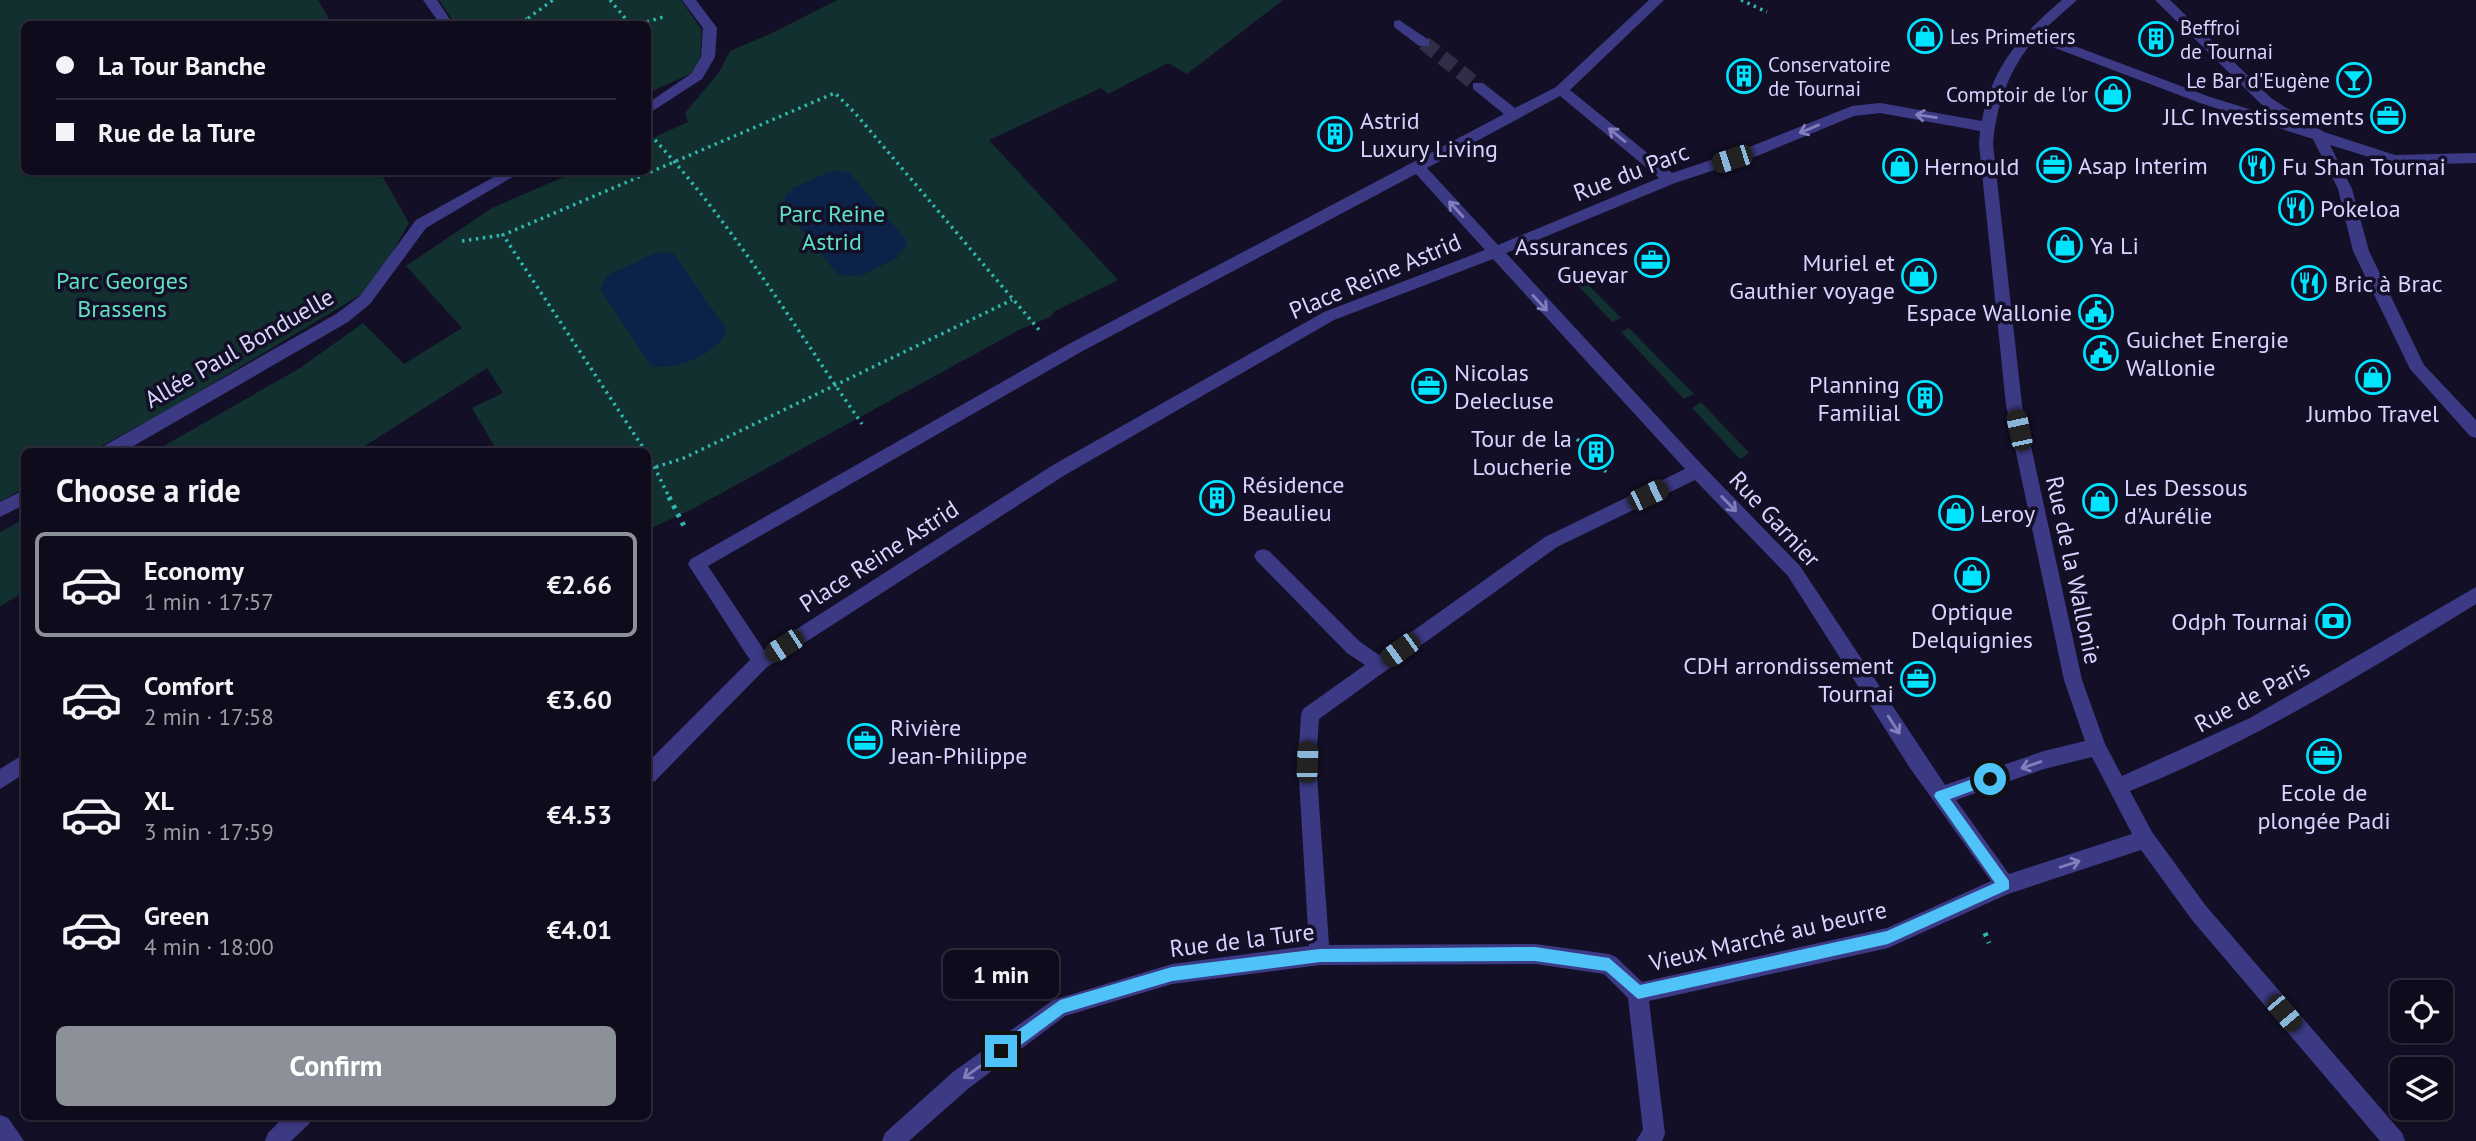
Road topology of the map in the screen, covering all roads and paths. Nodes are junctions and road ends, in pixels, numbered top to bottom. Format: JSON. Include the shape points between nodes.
{"nodes":[{"id":1,"x":430,"y":0,"type":"edge"},
{"id":2,"x":553,"y":0,"type":"edge"},
{"id":3,"x":610,"y":0,"type":"edge"},
{"id":4,"x":689,"y":0,"type":"edge"},
{"id":5,"x":1657,"y":0,"type":"edge"},
{"id":6,"x":1741,"y":0,"type":"edge"},
{"id":7,"x":2070,"y":0,"type":"edge"},
{"id":8,"x":2163,"y":0,"type":"edge"},
{"id":9,"x":1766,"y":12,"type":"dead end"},
{"id":10,"x":527,"y":19,"type":"joint"},
{"id":11,"x":445,"y":21,"type":"edge"},
{"id":12,"x":518,"y":21,"type":"edge"},
{"id":13,"x":628,"y":21,"type":"edge"},
{"id":14,"x":1399,"y":23,"type":"dead end"},
{"id":15,"x":2031,"y":34,"type":"junction"},
{"id":16,"x":1423,"y":43,"type":"tunnel mouth"},
{"id":17,"x":1478,"y":86,"type":"tunnel mouth"},
{"id":18,"x":1561,"y":90,"type":"junction"},
{"id":19,"x":651,"y":107,"type":"edge"},
{"id":20,"x":1514,"y":115,"type":"junction"},
{"id":21,"x":1987,"y":127,"type":"junction"},
{"id":22,"x":2317,"y":133,"type":"junction"},
{"id":23,"x":651,"y":136,"type":"edge"},
{"id":24,"x":2476,"y":158,"type":"edge"},
{"id":25,"x":677,"y":163,"type":"junction"},
{"id":26,"x":1418,"y":166,"type":"junction"},
{"id":27,"x":651,"y":174,"type":"edge"},
{"id":28,"x":508,"y":175,"type":"edge"},
{"id":29,"x":648,"y":175,"type":"edge"},
{"id":30,"x":1670,"y":178,"type":"junction"},
{"id":31,"x":1495,"y":252,"type":"junction"},
{"id":32,"x":1012,"y":300,"type":"junction"},
{"id":33,"x":1041,"y":331,"type":"dead end"},
{"id":34,"x":835,"y":386,"type":"junction"},
{"id":35,"x":862,"y":424,"type":"dead end"},
{"id":36,"x":2476,"y":431,"type":"edge"},
{"id":37,"x":1577,"y":439,"type":"dead end"},
{"id":38,"x":115,"y":448,"type":"edge"},
{"id":39,"x":644,"y":448,"type":"edge"},
{"id":40,"x":651,"y":459,"type":"edge"},
{"id":41,"x":656,"y":467,"type":"junction"},
{"id":42,"x":1697,"y":471,"type":"junction"},
{"id":43,"x":1606,"y":472,"type":"dead end"},
{"id":44,"x":21,"y":499,"type":"edge"},
{"id":45,"x":0,"y":510,"type":"edge"},
{"id":46,"x":684,"y":526,"type":"dead end"},
{"id":47,"x":1263,"y":556,"type":"dead end"},
{"id":48,"x":2476,"y":595,"type":"edge"},
{"id":49,"x":761,"y":661,"type":"junction"},
{"id":50,"x":1379,"y":665,"type":"junction"},
{"id":51,"x":2096,"y":747,"type":"junction"},
{"id":52,"x":21,"y":765,"type":"edge"},
{"id":53,"x":651,"y":772,"type":"edge"},
{"id":54,"x":0,"y":780,"type":"edge"},
{"id":55,"x":2118,"y":787,"type":"junction"},
{"id":56,"x":1941,"y":796,"type":"junction"},
{"id":57,"x":2145,"y":839,"type":"junction"},
{"id":58,"x":2005,"y":885,"type":"junction"},
{"id":59,"x":1320,"y":955,"type":"junction"},
{"id":60,"x":1638,"y":993,"type":"junction"},
{"id":61,"x":297,"y":1120,"type":"edge"},
{"id":62,"x":0,"y":1126,"type":"edge"},
{"id":63,"x":1650,"y":1138,"type":"edge"},
{"id":64,"x":13,"y":1141,"type":"edge"},
{"id":65,"x":276,"y":1141,"type":"edge"},
{"id":66,"x":893,"y":1141,"type":"edge"},
{"id":67,"x":2395,"y":1141,"type":"edge"}],
"edges":[{"from":1,"to":11,"type":"street"},
{"from":2,"to":10,"type":"path"},
{"from":3,"to":13,"type":"path"},
{"from":4,"to":19,"type":"street","via":[[710,28],[708,57],[697,76]]},
{"from":5,"to":18,"type":"street"},
{"from":6,"to":9,"type":"path"},
{"from":7,"to":15,"type":"street","name":"Rue de la Wallonie"},
{"from":8,"to":22,"type":"street","via":[[2266,101]]},
{"from":10,"to":12,"type":"path"},
{"from":14,"to":16,"type":"street"},
{"from":15,"to":21,"type":"street","name":"Rue de la Wallonie","via":[[2006,71]]},
{"from":15,"to":22,"type":"street","via":[[2205,100]]},
{"from":17,"to":20,"type":"street"},
{"from":18,"to":20,"type":"street"},
{"from":30,"to":18,"type":"street","one_way":true},
{"from":20,"to":26,"type":"street"},
{"from":21,"to":30,"type":"street","name":"Rue du Parc","one_way":true,"via":[[1866,108]]},
{"from":21,"to":51,"type":"street","name":"Rue de la Wallonie","via":[[2014,405],[2073,680]]},
{"from":22,"to":24,"type":"street","via":[[2395,160]]},
{"from":22,"to":36,"type":"street","via":[[2345,189],[2361,251],[2418,369]]},
{"from":23,"to":25,"type":"path"},
{"from":25,"to":27,"type":"path"},
{"from":25,"to":32,"type":"path","via":[[835,93]]},
{"from":25,"to":34,"type":"path","via":[[775,292]]},
{"from":31,"to":26,"type":"street","name":"Place Reine Astrid","one_way":true},
{"from":26,"to":49,"type":"street","via":[[1073,349],[696,564]]},
{"from":28,"to":38,"type":"street","name":"Allée Paul Bonduelle","via":[[421,224],[365,300],[342,318]]},
{"from":29,"to":39,"type":"path","via":[[503,234]]},
{"from":30,"to":31,"type":"street","name":"Rue du Parc"},
{"from":31,"to":42,"type":"street","name":"Rue Garnier","one_way":true},
{"from":31,"to":49,"type":"street","name":"Place Reine Astrid","via":[[1329,316],[1059,470]]},
{"from":32,"to":33,"type":"path"},
{"from":32,"to":34,"type":"path"},
{"from":34,"to":35,"type":"path"},
{"from":34,"to":41,"type":"path"},
{"from":37,"to":43,"type":"path"},
{"from":40,"to":41,"type":"path"},
{"from":41,"to":46,"type":"path"},
{"from":42,"to":50,"type":"street","via":[[1551,542]]},
{"from":42,"to":56,"type":"street","name":"Rue Garnier","one_way":true,"via":[[1794,571]]},
{"from":44,"to":45,"type":"street"},
{"from":47,"to":50,"type":"street","via":[[1353,647]]},
{"from":48,"to":55,"type":"street","name":"Rue de Paris","via":[[2269,719]]},
{"from":49,"to":53,"type":"street","name":"Place Reine Astrid"},
{"from":50,"to":59,"type":"street","via":[[1310,715],[1307,762]]},
{"from":51,"to":55,"type":"street","name":"Rue de la Wallonie"},
{"from":51,"to":56,"type":"street","one_way":true},
{"from":52,"to":54,"type":"street"},
{"from":55,"to":57,"type":"street","name":"Rue de la Wallonie"},
{"from":56,"to":58,"type":"street","name":"Rue Garnier"},
{"from":58,"to":57,"type":"street","name":"Vieux Marché au beurre","one_way":true},
{"from":57,"to":67,"type":"street","name":"Rue de la Wallonie","via":[[2199,914]]},
{"from":58,"to":60,"type":"street","name":"Vieux Marché au beurre","via":[[1888,938]]},
{"from":59,"to":60,"type":"street","name":"Rue de la Ture","via":[[1535,954],[1609,964]]},
{"from":59,"to":66,"type":"street","name":"Rue de la Ture","one_way":true,"via":[[1172,974],[1060,1007],[961,1080]]},
{"from":60,"to":63,"type":"street"},
{"from":61,"to":65,"type":"street"},
{"from":62,"to":64,"type":"street"}]}
